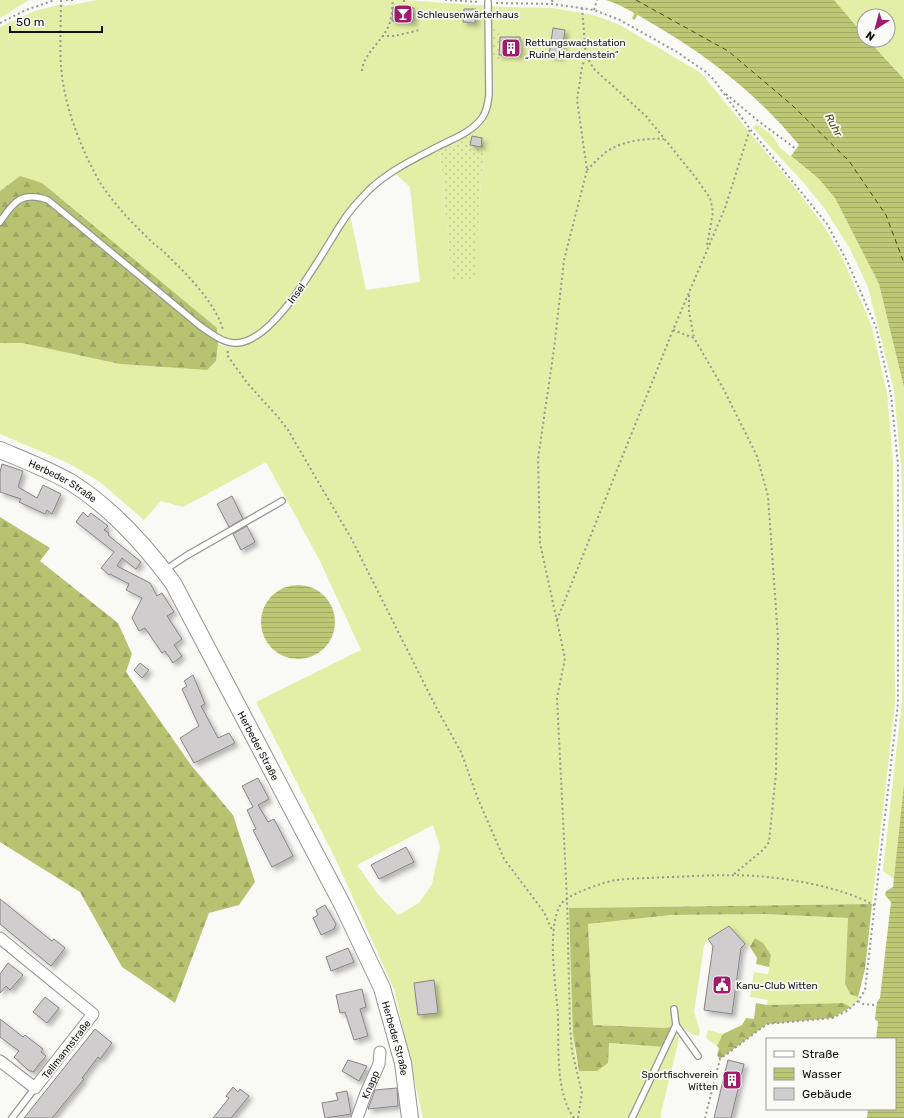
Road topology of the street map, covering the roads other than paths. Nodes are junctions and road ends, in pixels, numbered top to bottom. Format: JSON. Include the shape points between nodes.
{"nodes":[{"id":1,"x":488,"y":2,"type":"road end"},
{"id":2,"x":0,"y":222,"type":"edge"},
{"id":3,"x":0,"y":450,"type":"edge"},
{"id":4,"x":282,"y":501,"type":"dead end"},
{"id":5,"x":164,"y":571,"type":"junction"},
{"id":6,"x":0,"y":938,"type":"edge"},
{"id":7,"x":674,"y":1008,"type":"dead end"},
{"id":8,"x":676,"y":1025,"type":"junction"},
{"id":9,"x":380,"y":1052,"type":"dead end"},
{"id":10,"x":698,"y":1056,"type":"dead end"},
{"id":11,"x":0,"y":1061,"type":"edge"},
{"id":12,"x":35,"y":1088,"type":"junction"},
{"id":13,"x":12,"y":1118,"type":"edge"},
{"id":14,"x":357,"y":1118,"type":"edge"},
{"id":15,"x":410,"y":1118,"type":"edge"},
{"id":16,"x":632,"y":1118,"type":"edge"}],
"edges":[{"from":1,"to":2,"type":"lane","name":"Insel","via":[[489,95],[482,118],[466,132],[414,159],[374,186],[348,214],[315,267],[267,328],[245,342],[224,341],[199,325],[48,200],[23,197],[15,202]]},
{"from":3,"to":5,"type":"main road","name":"Herbeder Straße","via":[[72,483],[118,519],[150,551]]},
{"from":4,"to":5,"type":"lane"},
{"from":5,"to":15,"type":"main road","name":"Herbeder Straße","via":[[173,583],[364,946],[382,988],[403,1063]]},
{"from":6,"to":12,"type":"street","name":"Tellmannstraße","via":[[93,1014]]},
{"from":7,"to":8,"type":"lane"},
{"from":8,"to":10,"type":"lane"},
{"from":8,"to":16,"type":"lane"},
{"from":9,"to":14,"type":"street","name":"Knapp","via":[[379,1064]]},
{"from":11,"to":12,"type":"street","name":"Tellmannstraße"},
{"from":12,"to":13,"type":"lane"}]}
